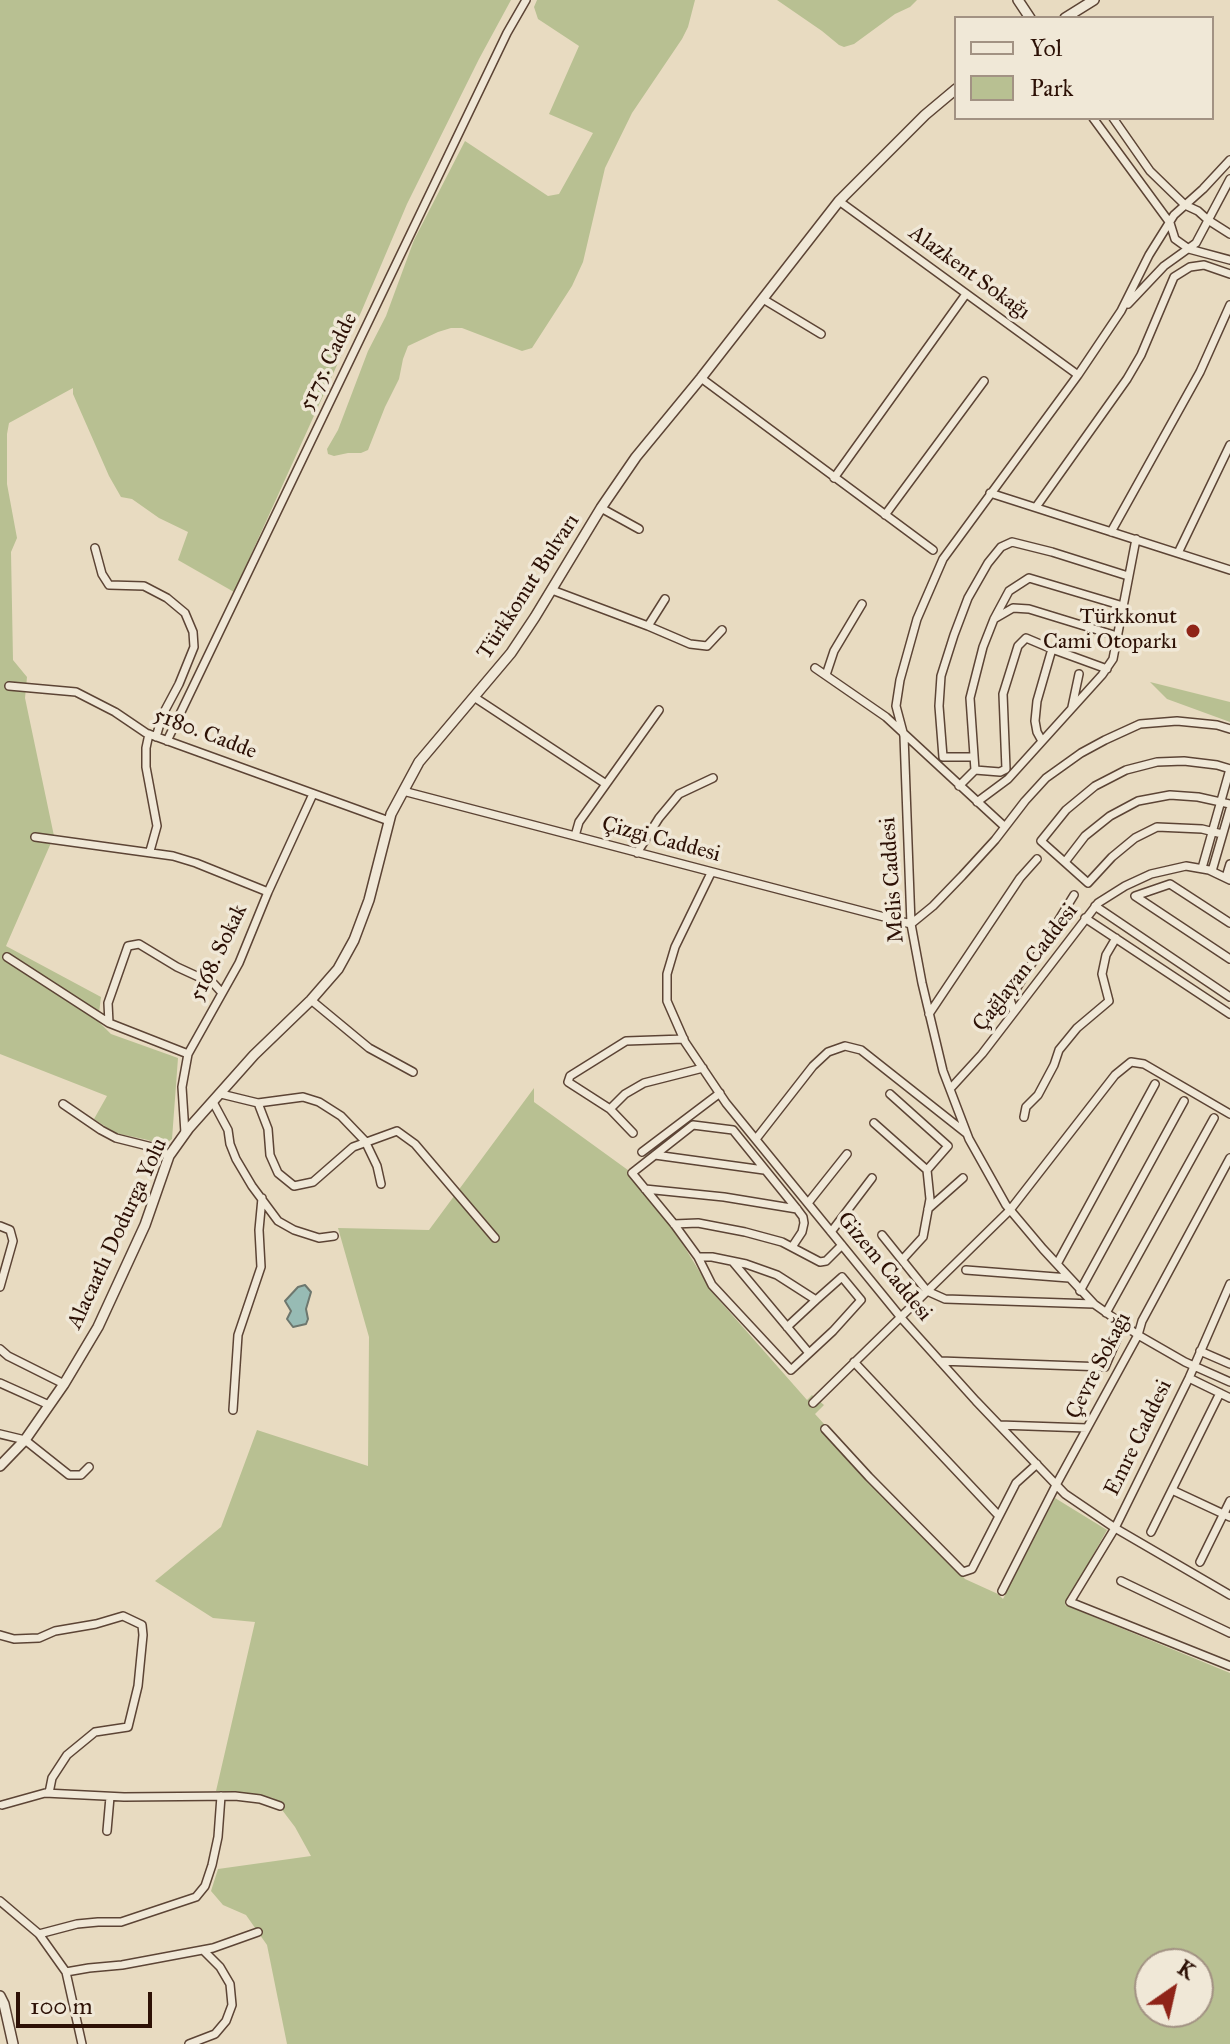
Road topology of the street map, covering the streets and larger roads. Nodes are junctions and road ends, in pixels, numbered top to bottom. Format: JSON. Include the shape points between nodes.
{"nodes":[{"id":1,"x":526,"y":0,"type":"edge"},
{"id":2,"x":1094,"y":0,"type":"edge"},
{"id":3,"x":1068,"y":16,"type":"edge"},
{"id":4,"x":954,"y":91,"type":"edge"},
{"id":5,"x":1094,"y":120,"type":"edge"},
{"id":6,"x":1114,"y":120,"type":"edge"},
{"id":7,"x":1230,"y":160,"type":"edge"},
{"id":8,"x":1230,"y":179,"type":"edge"},
{"id":9,"x":839,"y":201,"type":"junction"},
{"id":10,"x":1185,"y":205,"type":"junction"},
{"id":11,"x":1208,"y":220,"type":"junction"},
{"id":12,"x":1170,"y":223,"type":"junction"},
{"id":13,"x":1230,"y":234,"type":"edge"},
{"id":14,"x":1189,"y":249,"type":"junction"},
{"id":15,"x":1230,"y":260,"type":"edge"},
{"id":16,"x":1230,"y":274,"type":"edge"},
{"id":17,"x":966,"y":294,"type":"junction"},
{"id":18,"x":763,"y":299,"type":"junction"},
{"id":19,"x":1230,"y":305,"type":"edge"},
{"id":20,"x":1121,"y":311,"type":"junction"},
{"id":21,"x":821,"y":334,"type":"dead end"},
{"id":22,"x":1078,"y":375,"type":"junction"},
{"id":23,"x":701,"y":378,"type":"junction"},
{"id":24,"x":984,"y":381,"type":"dead end"},
{"id":25,"x":1230,"y":445,"type":"edge"},
{"id":26,"x":834,"y":478,"type":"junction"},
{"id":27,"x":990,"y":493,"type":"junction"},
{"id":28,"x":1036,"y":507,"type":"junction"},
{"id":29,"x":601,"y":508,"type":"junction"},
{"id":30,"x":885,"y":515,"type":"junction"},
{"id":31,"x":639,"y":529,"type":"dead end"},
{"id":32,"x":1111,"y":532,"type":"junction"},
{"id":33,"x":1136,"y":539,"type":"junction"},
{"id":34,"x":95,"y":548,"type":"dead end"},
{"id":35,"x":933,"y":550,"type":"dead end"},
{"id":36,"x":1178,"y":553,"type":"junction"},
{"id":37,"x":1230,"y":570,"type":"edge"},
{"id":38,"x":1128,"y":576,"type":"junction"},
{"id":39,"x":552,"y":590,"type":"junction"},
{"id":40,"x":665,"y":599,"type":"dead end"},
{"id":41,"x":862,"y":604,"type":"dead end"},
{"id":42,"x":1123,"y":606,"type":"junction"},
{"id":43,"x":994,"y":619,"type":"junction"},
{"id":44,"x":648,"y":626,"type":"junction"},
{"id":45,"x":722,"y":630,"type":"dead end"},
{"id":46,"x":1117,"y":636,"type":"junction"},
{"id":47,"x":1052,"y":649,"type":"junction"},
{"id":48,"x":815,"y":668,"type":"dead end"},
{"id":49,"x":1107,"y":669,"type":"junction"},
{"id":50,"x":1079,"y":674,"type":"dead end"},
{"id":51,"x":826,"y":675,"type":"junction"},
{"id":52,"x":9,"y":686,"type":"dead end"},
{"id":53,"x":474,"y":697,"type":"junction"},
{"id":54,"x":1072,"y":709,"type":"junction"},
{"id":55,"x":659,"y":710,"type":"dead end"},
{"id":56,"x":1230,"y":729,"type":"edge"},
{"id":57,"x":152,"y":735,"type":"junction"},
{"id":58,"x":904,"y":736,"type":"junction"},
{"id":59,"x":167,"y":741,"type":"junction"},
{"id":60,"x":1042,"y":741,"type":"junction"},
{"id":61,"x":974,"y":757,"type":"junction"},
{"id":62,"x":1230,"y":769,"type":"edge"},
{"id":63,"x":975,"y":770,"type":"junction"},
{"id":64,"x":713,"y":778,"type":"dead end"},
{"id":65,"x":606,"y":784,"type":"junction"},
{"id":66,"x":959,"y":786,"type":"junction"},
{"id":67,"x":403,"y":791,"type":"junction"},
{"id":68,"x":313,"y":794,"type":"junction"},
{"id":69,"x":977,"y":802,"type":"junction"},
{"id":70,"x":1227,"y":805,"type":"edge"},
{"id":71,"x":389,"y":821,"type":"junction"},
{"id":72,"x":1005,"y":827,"type":"junction"},
{"id":73,"x":1211,"y":831,"type":"junction"},
{"id":74,"x":1222,"y":834,"type":"junction"},
{"id":75,"x":575,"y":836,"type":"junction"},
{"id":76,"x":35,"y":837,"type":"dead end"},
{"id":77,"x":150,"y":851,"type":"junction"},
{"id":78,"x":637,"y":853,"type":"junction"},
{"id":79,"x":1037,"y":859,"type":"dead end"},
{"id":80,"x":1065,"y":862,"type":"junction"},
{"id":81,"x":1230,"y":864,"type":"edge"},
{"id":82,"x":1202,"y":868,"type":"junction"},
{"id":83,"x":1212,"y":871,"type":"junction"},
{"id":84,"x":711,"y":873,"type":"junction"},
{"id":85,"x":1228,"y":878,"type":"edge"},
{"id":86,"x":268,"y":892,"type":"junction"},
{"id":87,"x":1074,"y":895,"type":"dead end"},
{"id":88,"x":1095,"y":906,"type":"junction"},
{"id":89,"x":1085,"y":918,"type":"junction"},
{"id":90,"x":1230,"y":923,"type":"edge"},
{"id":91,"x":911,"y":924,"type":"junction"},
{"id":92,"x":1116,"y":938,"type":"junction"},
{"id":93,"x":7,"y":957,"type":"dead end"},
{"id":94,"x":1230,"y":959,"type":"edge"},
{"id":95,"x":222,"y":993,"type":"junction"},
{"id":96,"x":1118,"y":995,"type":"dead end"},
{"id":97,"x":1230,"y":997,"type":"edge"},
{"id":98,"x":311,"y":1000,"type":"junction"},
{"id":99,"x":1109,"y":1001,"type":"junction"},
{"id":100,"x":1014,"y":1012,"type":"junction"},
{"id":101,"x":929,"y":1014,"type":"junction"},
{"id":102,"x":1230,"y":1014,"type":"edge"},
{"id":103,"x":109,"y":1023,"type":"junction"},
{"id":104,"x":684,"y":1039,"type":"junction"},
{"id":105,"x":188,"y":1054,"type":"junction"},
{"id":106,"x":703,"y":1068,"type":"junction"},
{"id":107,"x":413,"y":1072,"type":"dead end"},
{"id":108,"x":1155,"y":1084,"type":"dead end"},
{"id":109,"x":950,"y":1089,"type":"junction"},
{"id":110,"x":720,"y":1093,"type":"junction"},
{"id":111,"x":221,"y":1094,"type":"junction"},
{"id":112,"x":890,"y":1094,"type":"dead end"},
{"id":113,"x":1184,"y":1101,"type":"dead end"},
{"id":114,"x":213,"y":1102,"type":"junction"},
{"id":115,"x":258,"y":1103,"type":"junction"},
{"id":116,"x":63,"y":1104,"type":"dead end"},
{"id":117,"x":610,"y":1109,"type":"junction"},
{"id":118,"x":1230,"y":1114,"type":"edge"},
{"id":119,"x":1024,"y":1117,"type":"dead end"},
{"id":120,"x":1214,"y":1118,"type":"dead end"},
{"id":121,"x":874,"y":1123,"type":"dead end"},
{"id":122,"x":185,"y":1133,"type":"junction"},
{"id":123,"x":633,"y":1133,"type":"dead end"},
{"id":124,"x":967,"y":1134,"type":"junction"},
{"id":125,"x":756,"y":1139,"type":"junction"},
{"id":126,"x":365,"y":1141,"type":"junction"},
{"id":127,"x":642,"y":1152,"type":"dead end"},
{"id":128,"x":847,"y":1154,"type":"dead end"},
{"id":129,"x":655,"y":1155,"type":"junction"},
{"id":130,"x":169,"y":1156,"type":"junction"},
{"id":131,"x":1230,"y":1158,"type":"edge"},
{"id":132,"x":765,"y":1170,"type":"junction"},
{"id":133,"x":927,"y":1170,"type":"junction"},
{"id":134,"x":872,"y":1178,"type":"dead end"},
{"id":135,"x":963,"y":1178,"type":"dead end"},
{"id":136,"x":381,"y":1184,"type":"dead end"},
{"id":137,"x":645,"y":1189,"type":"junction"},
{"id":138,"x":262,"y":1198,"type":"junction"},
{"id":139,"x":808,"y":1203,"type":"junction"},
{"id":140,"x":797,"y":1209,"type":"junction"},
{"id":141,"x":928,"y":1209,"type":"junction"},
{"id":142,"x":1010,"y":1210,"type":"junction"},
{"id":143,"x":674,"y":1224,"type":"junction"},
{"id":144,"x":0,"y":1226,"type":"edge"},
{"id":145,"x":831,"y":1232,"type":"junction"},
{"id":146,"x":882,"y":1235,"type":"dead end"},
{"id":147,"x":334,"y":1236,"type":"dead end"},
{"id":148,"x":495,"y":1238,"type":"dead end"},
{"id":149,"x":842,"y":1245,"type":"junction"},
{"id":150,"x":792,"y":1247,"type":"junction"},
{"id":151,"x":698,"y":1257,"type":"junction"},
{"id":152,"x":902,"y":1260,"type":"junction"},
{"id":153,"x":733,"y":1262,"type":"junction"},
{"id":154,"x":1057,"y":1264,"type":"junction"},
{"id":155,"x":966,"y":1270,"type":"dead end"},
{"id":156,"x":1069,"y":1278,"type":"junction"},
{"id":157,"x":1230,"y":1284,"type":"edge"},
{"id":158,"x":0,"y":1287,"type":"edge"},
{"id":159,"x":927,"y":1291,"type":"junction"},
{"id":160,"x":1080,"y":1291,"type":"junction"},
{"id":161,"x":816,"y":1300,"type":"junction"},
{"id":162,"x":1094,"y":1304,"type":"junction"},
{"id":163,"x":1106,"y":1313,"type":"junction"},
{"id":164,"x":900,"y":1317,"type":"junction"},
{"id":165,"x":1123,"y":1325,"type":"junction"},
{"id":166,"x":787,"y":1327,"type":"junction"},
{"id":167,"x":1138,"y":1335,"type":"junction"},
{"id":168,"x":0,"y":1349,"type":"edge"},
{"id":169,"x":1200,"y":1351,"type":"junction"},
{"id":170,"x":809,"y":1353,"type":"junction"},
{"id":171,"x":940,"y":1361,"type":"junction"},
{"id":172,"x":854,"y":1362,"type":"junction"},
{"id":173,"x":1230,"y":1364,"type":"edge"},
{"id":174,"x":1193,"y":1366,"type":"junction"},
{"id":175,"x":1189,"y":1378,"type":"junction"},
{"id":176,"x":1230,"y":1382,"type":"edge"},
{"id":177,"x":0,"y":1383,"type":"edge"},
{"id":178,"x":64,"y":1384,"type":"junction"},
{"id":179,"x":1220,"y":1393,"type":"junction"},
{"id":180,"x":1230,"y":1398,"type":"edge"},
{"id":181,"x":813,"y":1403,"type":"dead end"},
{"id":182,"x":49,"y":1405,"type":"junction"},
{"id":183,"x":233,"y":1410,"type":"dead end"},
{"id":184,"x":999,"y":1425,"type":"junction"},
{"id":185,"x":1087,"y":1428,"type":"junction"},
{"id":186,"x":825,"y":1429,"type":"dead end"},
{"id":187,"x":0,"y":1434,"type":"edge"},
{"id":188,"x":25,"y":1440,"type":"junction"},
{"id":189,"x":1037,"y":1464,"type":"junction"},
{"id":190,"x":0,"y":1466,"type":"edge"},
{"id":191,"x":89,"y":1467,"type":"dead end"},
{"id":192,"x":1056,"y":1485,"type":"junction"},
{"id":193,"x":1172,"y":1490,"type":"junction"},
{"id":194,"x":1230,"y":1501,"type":"edge"},
{"id":195,"x":1227,"y":1515,"type":"edge"},
{"id":196,"x":999,"y":1516,"type":"junction"},
{"id":197,"x":1115,"y":1528,"type":"junction"},
{"id":198,"x":1151,"y":1532,"type":"dead end"},
{"id":199,"x":1200,"y":1562,"type":"dead end"},
{"id":200,"x":1121,"y":1581,"type":"dead end"},
{"id":201,"x":1002,"y":1591,"type":"dead end"},
{"id":202,"x":1230,"y":1595,"type":"edge"},
{"id":203,"x":1230,"y":1633,"type":"edge"},
{"id":204,"x":0,"y":1635,"type":"edge"},
{"id":205,"x":1230,"y":1666,"type":"edge"},
{"id":206,"x":49,"y":1793,"type":"junction"},
{"id":207,"x":221,"y":1796,"type":"junction"},
{"id":208,"x":110,"y":1797,"type":"junction"},
{"id":209,"x":1,"y":1804,"type":"edge"},
{"id":210,"x":280,"y":1806,"type":"dead end"},
{"id":211,"x":107,"y":1831,"type":"dead end"},
{"id":212,"x":0,"y":1901,"type":"edge"},
{"id":213,"x":258,"y":1932,"type":"dead end"},
{"id":214,"x":39,"y":1934,"type":"junction"},
{"id":215,"x":203,"y":1950,"type":"junction"},
{"id":216,"x":66,"y":1972,"type":"junction"},
{"id":217,"x":0,"y":1996,"type":"edge"},
{"id":218,"x":13,"y":2044,"type":"edge"},
{"id":219,"x":82,"y":2044,"type":"edge"},
{"id":220,"x":189,"y":2044,"type":"edge"}],
"edges":[{"from":1,"to":59,"type":"street","name":"5175. Cadde"},
{"from":2,"to":3,"type":"street"},
{"from":4,"to":9,"type":"street","name":"Türkkonut Bulvarı"},
{"from":5,"to":12,"type":"street"},
{"from":6,"to":10,"type":"street","via":[[1150,171]]},
{"from":7,"to":10,"type":"street","name":"Melis Caddesi"},
{"from":8,"to":11,"type":"street","name":"Melis Caddesi"},
{"from":9,"to":17,"type":"street","name":"Alazkent Sokağı"},
{"from":9,"to":18,"type":"street","name":"Türkkonut Bulvarı"},
{"from":10,"to":11,"type":"street"},
{"from":10,"to":12,"type":"street","name":"Melis Caddesi"},
{"from":11,"to":13,"type":"street"},
{"from":11,"to":14,"type":"street","name":"Melis Caddesi"},
{"from":12,"to":14,"type":"street","via":[[1175,239]]},
{"from":12,"to":20,"type":"street","name":"Melis Caddesi"},
{"from":14,"to":15,"type":"street"},
{"from":14,"to":20,"type":"street","name":"Melis Caddesi","via":[[1164,266]]},
{"from":16,"to":28,"type":"street","via":[[1204,265],[1174,277],[1141,355]]},
{"from":17,"to":22,"type":"street","name":"Alazkent Sokağı"},
{"from":17,"to":26,"type":"street"},
{"from":18,"to":21,"type":"street"},
{"from":18,"to":23,"type":"street","name":"Türkkonut Bulvarı"},
{"from":19,"to":32,"type":"street","via":[[1200,372]]},
{"from":20,"to":22,"type":"street","name":"Melis Caddesi"},
{"from":22,"to":27,"type":"street","name":"Melis Caddesi"},
{"from":23,"to":26,"type":"street"},
{"from":23,"to":29,"type":"street","name":"Türkkonut Bulvarı"},
{"from":24,"to":30,"type":"street"},
{"from":25,"to":36,"type":"street"},
{"from":26,"to":30,"type":"street"},
{"from":27,"to":28,"type":"street"},
{"from":27,"to":58,"type":"street","name":"Melis Caddesi","via":[[943,559],[917,619],[896,706]]},
{"from":28,"to":32,"type":"street"},
{"from":29,"to":31,"type":"street"},
{"from":29,"to":39,"type":"street","name":"Türkkonut Bulvarı"},
{"from":30,"to":35,"type":"street"},
{"from":32,"to":33,"type":"street"},
{"from":33,"to":36,"type":"street"},
{"from":33,"to":38,"type":"street"},
{"from":34,"to":57,"type":"street","via":[[109,585],[144,586],[167,598],[185,613],[193,632],[194,647]]},
{"from":36,"to":37,"type":"street"},
{"from":38,"to":42,"type":"street"},
{"from":38,"to":61,"type":"street","via":[[1012,542],[1001,547],[968,598],[941,676],[943,757]]},
{"from":39,"to":44,"type":"street"},
{"from":39,"to":53,"type":"street","name":"Türkkonut Bulvarı"},
{"from":40,"to":44,"type":"street"},
{"from":41,"to":51,"type":"street"},
{"from":42,"to":43,"type":"street","via":[[1029,578],[1009,591]]},
{"from":42,"to":46,"type":"street"},
{"from":43,"to":46,"type":"street","via":[[1013,608],[1029,609]]},
{"from":43,"to":61,"type":"street","via":[[970,698]]},
{"from":44,"to":45,"type":"street","via":[[707,646]]},
{"from":46,"to":49,"type":"street"},
{"from":47,"to":49,"type":"street"},
{"from":47,"to":60,"type":"street","via":[[1037,701],[1035,721]]},
{"from":47,"to":63,"type":"street","via":[[1026,638],[1018,646],[1003,694],[1006,769]]},
{"from":48,"to":51,"type":"street"},
{"from":49,"to":54,"type":"street"},
{"from":50,"to":54,"type":"street"},
{"from":51,"to":58,"type":"street"},
{"from":52,"to":57,"type":"street","name":"5180. Cadde","via":[[76,692]]},
{"from":53,"to":65,"type":"street"},
{"from":53,"to":67,"type":"street","name":"Türkkonut Bulvarı","via":[[419,762]]},
{"from":54,"to":60,"type":"street"},
{"from":55,"to":65,"type":"street"},
{"from":56,"to":72,"type":"street","via":[[1177,721],[1140,724],[1116,734],[1046,778]]},
{"from":57,"to":59,"type":"street","name":"5180. Cadde"},
{"from":57,"to":77,"type":"street","via":[[146,767],[157,826]]},
{"from":58,"to":66,"type":"street"},
{"from":58,"to":91,"type":"street","name":"Melis Caddesi"},
{"from":59,"to":68,"type":"street","name":"5180. Cadde"},
{"from":60,"to":69,"type":"street","via":[[1008,779]]},
{"from":61,"to":63,"type":"street"},
{"from":62,"to":70,"type":"street"},
{"from":62,"to":80,"type":"street","via":[[1157,762],[1095,786],[1041,841]]},
{"from":63,"to":66,"type":"street"},
{"from":64,"to":78,"type":"street","via":[[679,794]]},
{"from":65,"to":75,"type":"street"},
{"from":66,"to":69,"type":"street"},
{"from":67,"to":71,"type":"street","name":"Türkkonut Bulvarı"},
{"from":67,"to":75,"type":"street","name":"Çizgi Caddesi"},
{"from":68,"to":71,"type":"street","name":"5180. Cadde"},
{"from":68,"to":86,"type":"street","name":"5168. Sokak"},
{"from":69,"to":72,"type":"street"},
{"from":70,"to":73,"type":"street"},
{"from":70,"to":74,"type":"street"},
{"from":70,"to":80,"type":"street","via":[[1170,795],[1138,801],[1085,836]]},
{"from":71,"to":98,"type":"street","name":"Türkkonut Bulvarı","via":[[354,940]]},
{"from":72,"to":91,"type":"street"},
{"from":73,"to":74,"type":"street"},
{"from":73,"to":80,"type":"street","via":[[1157,827],[1135,838],[1088,883]]},
{"from":73,"to":82,"type":"street"},
{"from":74,"to":83,"type":"street"},
{"from":75,"to":78,"type":"street","name":"Çizgi Caddesi"},
{"from":76,"to":77,"type":"street"},
{"from":77,"to":86,"type":"street"},
{"from":78,"to":84,"type":"street","name":"Çizgi Caddesi"},
{"from":79,"to":101,"type":"street"},
{"from":81,"to":85,"type":"street"},
{"from":82,"to":83,"type":"street","name":"Çağlayan Caddesi"},
{"from":82,"to":88,"type":"street","name":"Çağlayan Caddesi","via":[[1151,874]]},
{"from":83,"to":85,"type":"street","name":"Çağlayan Caddesi"},
{"from":84,"to":91,"type":"street","name":"Çizgi Caddesi"},
{"from":84,"to":104,"type":"street","name":"Gizem Caddesi","via":[[667,974],[667,1001]]},
{"from":86,"to":95,"type":"street","name":"5168. Sokak"},
{"from":87,"to":100,"type":"street","via":[[1010,999]]},
{"from":88,"to":89,"type":"street","name":"Çağlayan Caddesi"},
{"from":88,"to":97,"type":"street"},
{"from":89,"to":92,"type":"street"},
{"from":89,"to":100,"type":"street","name":"Çağlayan Caddesi"},
{"from":90,"to":94,"type":"street","via":[[1170,884],[1135,896]]},
{"from":91,"to":101,"type":"street","name":"Melis Caddesi"},
{"from":92,"to":99,"type":"street","via":[[1102,974]]},
{"from":92,"to":102,"type":"street"},
{"from":93,"to":103,"type":"street"},
{"from":95,"to":103,"type":"street","via":[[139,944],[128,946],[108,1003]]},
{"from":95,"to":105,"type":"street","name":"5168. Sokak"},
{"from":96,"to":99,"type":"street"},
{"from":98,"to":107,"type":"street","via":[[369,1048]]},
{"from":98,"to":111,"type":"street","name":"Türkkonut Bulvarı"},
{"from":99,"to":119,"type":"street","via":[[1059,1050]]},
{"from":100,"to":109,"type":"street","name":"Çağlayan Caddesi"},
{"from":101,"to":109,"type":"street","name":"Melis Caddesi"},
{"from":103,"to":105,"type":"street"},
{"from":104,"to":106,"type":"street","name":"Gizem Caddesi"},
{"from":104,"to":117,"type":"street","via":[[626,1041],[570,1076],[568,1082]]},
{"from":105,"to":122,"type":"street","name":"5168. Sokak","via":[[182,1087]]},
{"from":106,"to":110,"type":"street","name":"Gizem Caddesi"},
{"from":106,"to":117,"type":"street","via":[[644,1083]]},
{"from":108,"to":154,"type":"street"},
{"from":109,"to":124,"type":"street","name":"Melis Caddesi"},
{"from":110,"to":125,"type":"street","name":"Gizem Caddesi"},
{"from":110,"to":127,"type":"street"},
{"from":111,"to":114,"type":"street","name":"Türkkonut Bulvarı"},
{"from":111,"to":115,"type":"street"},
{"from":112,"to":133,"type":"street","via":[[948,1146]]},
{"from":113,"to":160,"type":"street"},
{"from":114,"to":122,"type":"street","name":"Türkkonut Bulvarı"},
{"from":114,"to":138,"type":"street","via":[[236,1159]]},
{"from":115,"to":126,"type":"street","via":[[303,1097],[319,1102]]},
{"from":115,"to":126,"type":"street","via":[[270,1155],[278,1173],[294,1186],[313,1182]]},
{"from":116,"to":130,"type":"street","via":[[116,1138]]},
{"from":117,"to":123,"type":"street"},
{"from":118,"to":142,"type":"street","via":[[1144,1064],[1131,1062],[1115,1075]]},
{"from":120,"to":163,"type":"street"},
{"from":121,"to":133,"type":"street"},
{"from":122,"to":130,"type":"street","name":"Alacaatlı Dodurga Yolu"},
{"from":124,"to":125,"type":"street","via":[[861,1050],[845,1046],[813,1066]]},
{"from":124,"to":142,"type":"street","name":"Melis Caddesi"},
{"from":125,"to":139,"type":"street","name":"Gizem Caddesi"},
{"from":126,"to":136,"type":"street"},
{"from":126,"to":148,"type":"street","via":[[397,1131],[415,1144]]},
{"from":128,"to":139,"type":"street"},
{"from":129,"to":132,"type":"street"},
{"from":129,"to":132,"type":"street","via":[[693,1125],[733,1130]]},
{"from":129,"to":137,"type":"street","via":[[632,1173]]},
{"from":130,"to":178,"type":"street","name":"Alacaatlı Dodurga Yolu","via":[[145,1225],[98,1327]]},
{"from":131,"to":167,"type":"street","name":"Çevre Sokağı"},
{"from":132,"to":140,"type":"street"},
{"from":133,"to":141,"type":"street"},
{"from":134,"to":145,"type":"street"},
{"from":135,"to":141,"type":"street"},
{"from":137,"to":140,"type":"street"},
{"from":137,"to":143,"type":"street"},
{"from":138,"to":147,"type":"street","via":[[278,1221],[294,1230],[319,1238]]},
{"from":138,"to":183,"type":"street","via":[[261,1267],[238,1335]]},
{"from":139,"to":145,"type":"street","name":"Gizem Caddesi"},
{"from":140,"to":150,"type":"street","via":[[804,1223]]},
{"from":141,"to":152,"type":"street","via":[[923,1237]]},
{"from":142,"to":154,"type":"street","name":"Melis Caddesi"},
{"from":142,"to":159,"type":"street"},
{"from":143,"to":150,"type":"street","via":[[745,1232]]},
{"from":143,"to":151,"type":"street"},
{"from":144,"to":158,"type":"street","via":[[10,1230],[13,1241]]},
{"from":145,"to":149,"type":"street","name":"Gizem Caddesi"},
{"from":146,"to":152,"type":"street"},
{"from":149,"to":150,"type":"street","via":[[820,1262]]},
{"from":149,"to":164,"type":"street","name":"Gizem Caddesi"},
{"from":151,"to":153,"type":"street"},
{"from":151,"to":170,"type":"street","via":[[712,1285],[791,1370]]},
{"from":152,"to":159,"type":"street"},
{"from":153,"to":161,"type":"street","via":[[777,1275]]},
{"from":153,"to":166,"type":"street"},
{"from":154,"to":156,"type":"street","name":"Melis Caddesi"},
{"from":155,"to":156,"type":"street"},
{"from":156,"to":160,"type":"street","name":"Melis Caddesi"},
{"from":157,"to":169,"type":"street","name":"Emre Caddesi"},
{"from":159,"to":162,"type":"street","via":[[945,1299]]},
{"from":159,"to":164,"type":"street"},
{"from":160,"to":162,"type":"street","name":"Melis Caddesi"},
{"from":161,"to":166,"type":"street"},
{"from":161,"to":170,"type":"street","via":[[842,1277],[861,1300]]},
{"from":162,"to":163,"type":"street","name":"Melis Caddesi"},
{"from":163,"to":165,"type":"street","name":"Melis Caddesi"},
{"from":164,"to":171,"type":"street","name":"Gizem Caddesi"},
{"from":164,"to":172,"type":"street"},
{"from":165,"to":167,"type":"street","name":"Melis Caddesi"},
{"from":165,"to":171,"type":"street","via":[[1105,1367]]},
{"from":166,"to":170,"type":"street"},
{"from":167,"to":174,"type":"street","name":"Melis Caddesi"},
{"from":167,"to":185,"type":"street","name":"Çevre Sokağı"},
{"from":168,"to":178,"type":"street"},
{"from":169,"to":173,"type":"street"},
{"from":169,"to":174,"type":"street","name":"Emre Caddesi"},
{"from":171,"to":184,"type":"street","name":"Gizem Caddesi"},
{"from":172,"to":181,"type":"street"},
{"from":172,"to":196,"type":"street"},
{"from":174,"to":175,"type":"street","name":"Emre Caddesi"},
{"from":174,"to":176,"type":"street","name":"Melis Caddesi"},
{"from":175,"to":179,"type":"street"},
{"from":175,"to":197,"type":"street","name":"Emre Caddesi"},
{"from":177,"to":182,"type":"street"},
{"from":178,"to":182,"type":"street","name":"Alacaatlı Dodurga Yolu"},
{"from":179,"to":180,"type":"street"},
{"from":179,"to":193,"type":"street"},
{"from":182,"to":188,"type":"street","name":"Alacaatlı Dodurga Yolu"},
{"from":184,"to":185,"type":"street"},
{"from":184,"to":189,"type":"street","name":"Gizem Caddesi"},
{"from":185,"to":192,"type":"street","name":"Çevre Sokağı"},
{"from":186,"to":196,"type":"street","via":[[963,1572],[972,1569]]},
{"from":187,"to":188,"type":"street"},
{"from":188,"to":190,"type":"street","name":"Alacaatlı Dodurga Yolu"},
{"from":188,"to":191,"type":"street","via":[[69,1475],[81,1475]]},
{"from":189,"to":192,"type":"street","name":"Gizem Caddesi"},
{"from":189,"to":196,"type":"street","via":[[1016,1483]]},
{"from":192,"to":197,"type":"street","name":"Gizem Caddesi"},
{"from":192,"to":201,"type":"street","name":"Çevre Sokağı"},
{"from":193,"to":195,"type":"street"},
{"from":193,"to":198,"type":"street"},
{"from":194,"to":195,"type":"street"},
{"from":195,"to":199,"type":"street"},
{"from":197,"to":202,"type":"street","name":"Gizem Caddesi"},
{"from":197,"to":205,"type":"street","name":"Emre Caddesi","via":[[1070,1602]]},
{"from":200,"to":203,"type":"street"},
{"from":204,"to":206,"type":"street","via":[[39,1638],[123,1616],[142,1625],[138,1686],[128,1727],[95,1732],[67,1755]]},
{"from":206,"to":208,"type":"street"},
{"from":206,"to":209,"type":"street"},
{"from":207,"to":208,"type":"street"},
{"from":207,"to":210,"type":"street"},
{"from":207,"to":214,"type":"street","via":[[212,1865],[196,1897],[121,1922],[77,1924]]},
{"from":208,"to":211,"type":"street"},
{"from":212,"to":214,"type":"street"},
{"from":213,"to":215,"type":"street"},
{"from":214,"to":216,"type":"street"},
{"from":215,"to":216,"type":"street"},
{"from":215,"to":220,"type":"street","via":[[230,1984],[232,2005],[215,2034]]},
{"from":216,"to":219,"type":"street"},
{"from":217,"to":218,"type":"street"}]}
